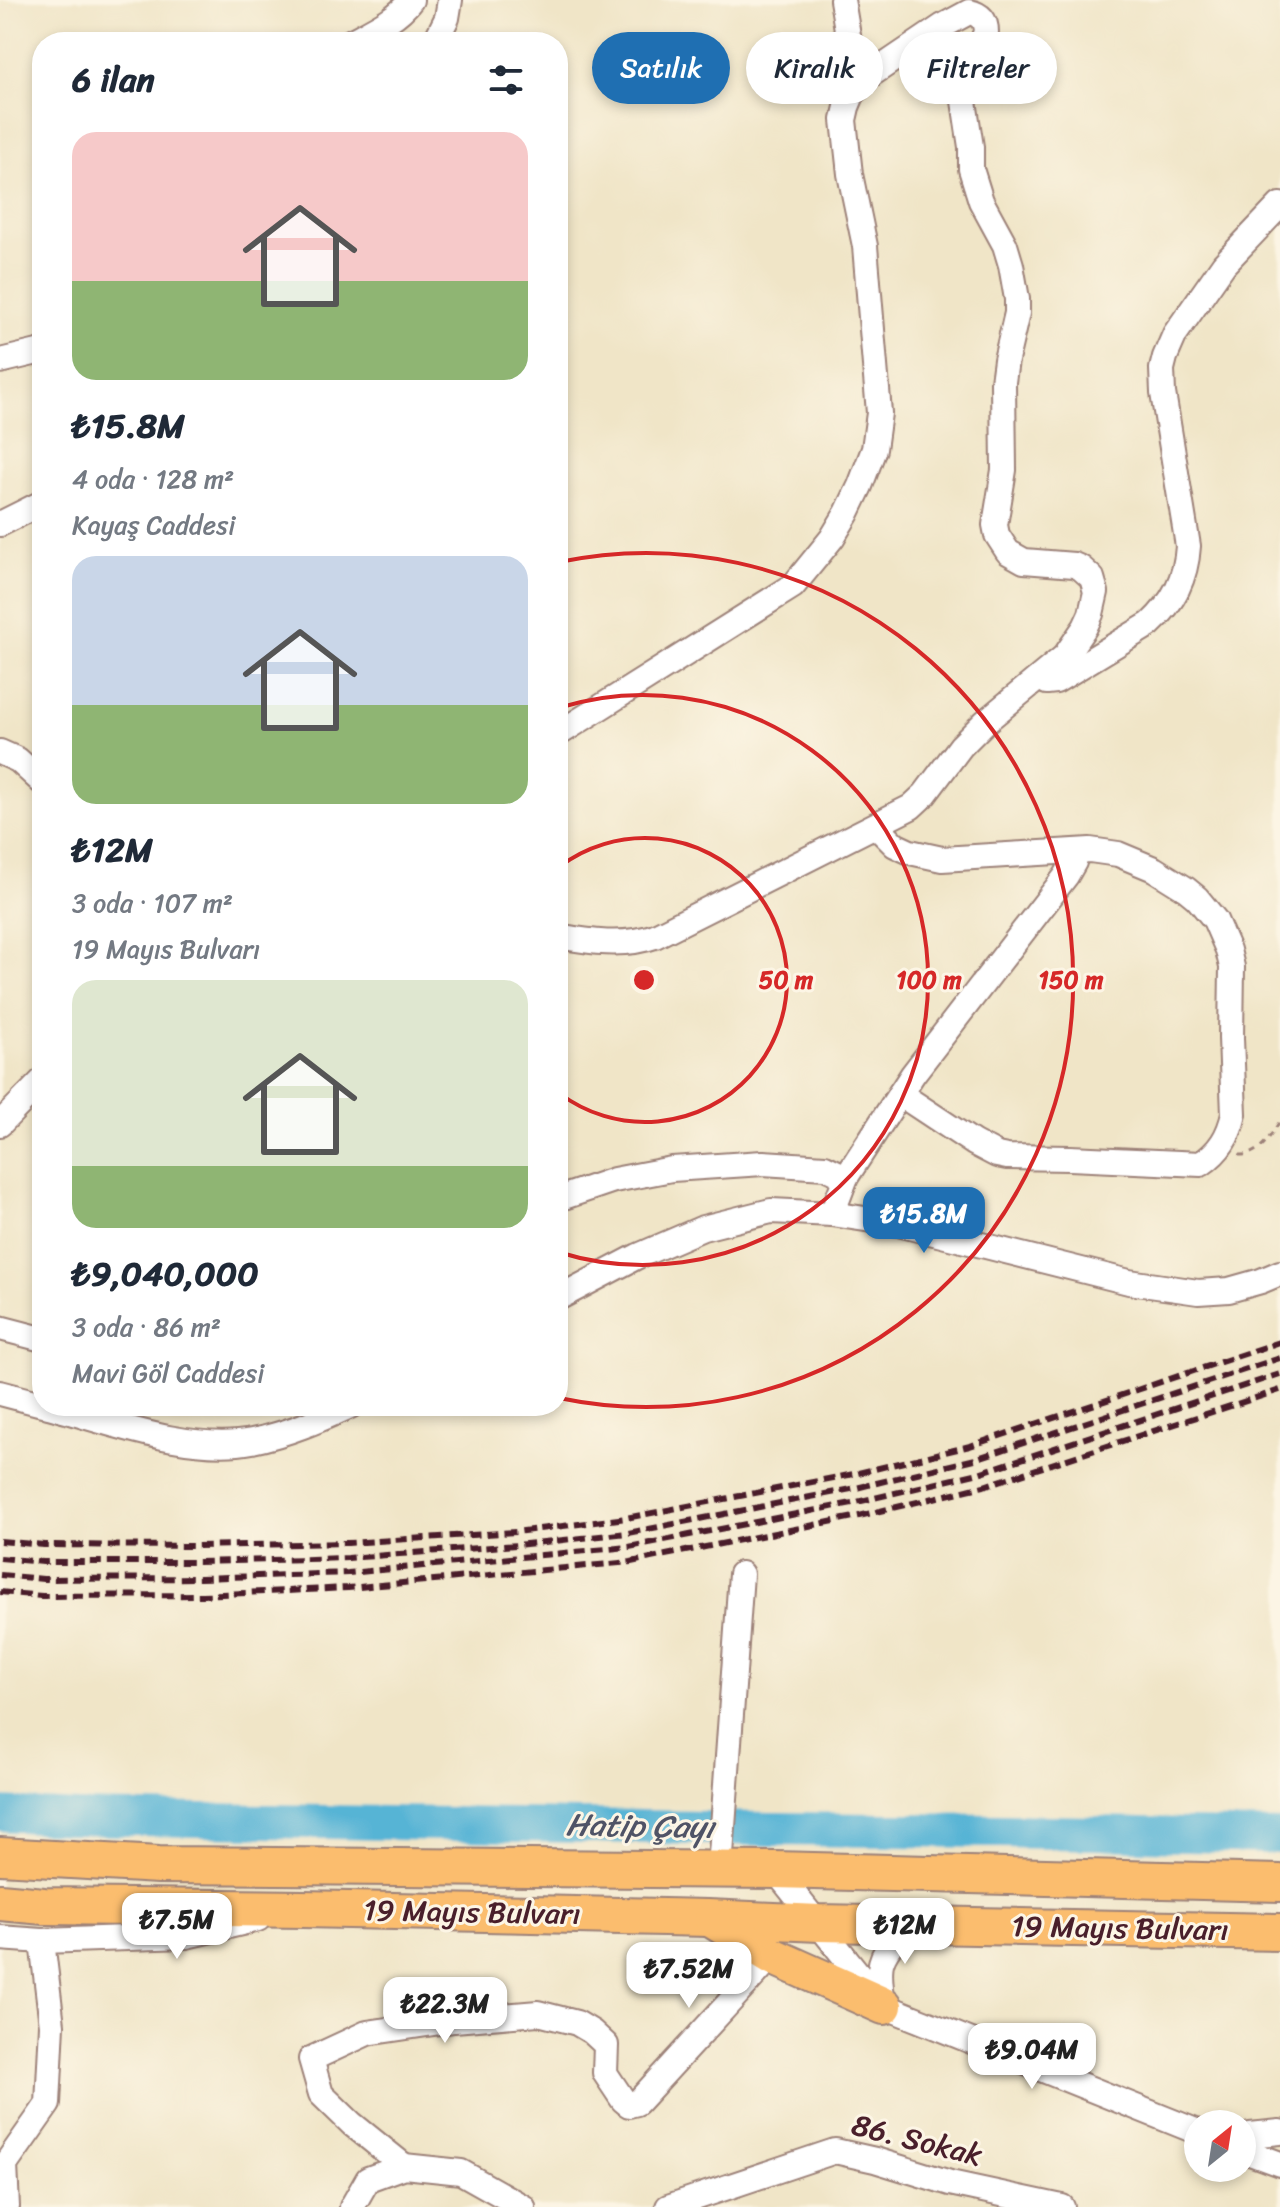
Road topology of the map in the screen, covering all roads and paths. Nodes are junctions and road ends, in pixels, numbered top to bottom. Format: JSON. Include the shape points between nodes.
{"nodes":[{"id":1,"x":411,"y":0,"type":"edge"},
{"id":2,"x":450,"y":0,"type":"edge"},
{"id":3,"x":842,"y":0,"type":"edge"},
{"id":4,"x":369,"y":32,"type":"edge"},
{"id":5,"x":440,"y":32,"type":"edge"},
{"id":6,"x":847,"y":32,"type":"edge"},
{"id":7,"x":883,"y":67,"type":"edge"},
{"id":8,"x":849,"y":104,"type":"edge"},
{"id":9,"x":1280,"y":205,"type":"edge"},
{"id":10,"x":32,"y":353,"type":"edge"},
{"id":11,"x":0,"y":361,"type":"edge"},
{"id":12,"x":32,"y":508,"type":"edge"},
{"id":13,"x":0,"y":524,"type":"edge"},
{"id":14,"x":1042,"y":676,"type":"junction"},
{"id":15,"x":568,"y":728,"type":"edge"},
{"id":16,"x":0,"y":752,"type":"edge"},
{"id":17,"x":32,"y":773,"type":"edge"},
{"id":18,"x":876,"y":826,"type":"junction"},
{"id":19,"x":1077,"y":851,"type":"junction"},
{"id":20,"x":568,"y":937,"type":"edge"},
{"id":21,"x":32,"y":1091,"type":"edge"},
{"id":22,"x":900,"y":1094,"type":"junction"},
{"id":23,"x":1280,"y":1121,"type":"edge"},
{"id":24,"x":0,"y":1124,"type":"edge"},
{"id":25,"x":1221,"y":1146,"type":"junction"},
{"id":26,"x":846,"y":1177,"type":"junction"},
{"id":27,"x":568,"y":1196,"type":"edge"},
{"id":28,"x":832,"y":1214,"type":"junction"},
{"id":29,"x":1280,"y":1273,"type":"edge"},
{"id":30,"x":568,"y":1293,"type":"edge"},
{"id":31,"x":0,"y":1328,"type":"edge"},
{"id":32,"x":32,"y":1336,"type":"edge"},
{"id":33,"x":0,"y":1393,"type":"edge"},
{"id":34,"x":32,"y":1401,"type":"edge"},
{"id":35,"x":85,"y":1416,"type":"edge"},
{"id":36,"x":326,"y":1416,"type":"edge"},
{"id":37,"x":741,"y":1574,"type":"dead end"},
{"id":38,"x":0,"y":1856,"type":"edge"},
{"id":39,"x":721,"y":1857,"type":"junction"},
{"id":40,"x":775,"y":1870,"type":"junction"},
{"id":41,"x":1280,"y":1883,"type":"edge"},
{"id":42,"x":0,"y":1902,"type":"edge"},
{"id":43,"x":303,"y":1909,"type":"junction"},
{"id":44,"x":708,"y":1918,"type":"junction"},
{"id":45,"x":819,"y":1923,"type":"junction"},
{"id":46,"x":907,"y":1923,"type":"junction"},
{"id":47,"x":1280,"y":1932,"type":"edge"},
{"id":48,"x":0,"y":1938,"type":"edge"},
{"id":49,"x":42,"y":1941,"type":"junction"},
{"id":50,"x":772,"y":1956,"type":"junction"},
{"id":51,"x":884,"y":2006,"type":"junction"},
{"id":52,"x":1184,"y":2126,"type":"edge"},
{"id":53,"x":1280,"y":2132,"type":"edge"},
{"id":54,"x":1256,"y":2134,"type":"edge"},
{"id":55,"x":1256,"y":2155,"type":"edge"},
{"id":56,"x":1280,"y":2164,"type":"edge"},
{"id":57,"x":404,"y":2166,"type":"junction"},
{"id":58,"x":7,"y":2207,"type":"edge"},
{"id":59,"x":352,"y":2207,"type":"edge"},
{"id":60,"x":523,"y":2207,"type":"edge"},
{"id":61,"x":668,"y":2207,"type":"edge"},
{"id":62,"x":1062,"y":2207,"type":"edge"}],
"edges":[{"from":1,"to":4,"type":"street"},
{"from":2,"to":5,"type":"street"},
{"from":3,"to":6,"type":"street"},
{"from":7,"to":14,"type":"street","via":[[969,12],[980,15],[986,25],[964,101],[971,169],[1005,245],[1017,299],[1003,382],[1004,470],[995,525],[1008,552],[1024,561],[1081,568],[1092,578],[1096,592],[1076,642]]},
{"from":8,"to":15,"type":"street","via":[[844,120],[865,246],[879,413],[874,449],[860,486],[832,538],[793,586]]},
{"from":9,"to":14,"type":"street","via":[[1224,264],[1165,357],[1163,393],[1188,546],[1180,585],[1150,624],[1056,681]]},
{"from":10,"to":11,"type":"street"},
{"from":12,"to":13,"type":"street"},
{"from":14,"to":18,"type":"street","via":[[961,746],[919,801]]},
{"from":16,"to":17,"type":"street"},
{"from":18,"to":19,"type":"street","via":[[895,845],[942,859]]},
{"from":18,"to":20,"type":"street","via":[[642,940]]},
{"from":19,"to":22,"type":"street","via":[[1066,876]]},
{"from":19,"to":25,"type":"street","via":[[1118,854],[1154,869],[1197,898],[1222,933],[1232,967],[1234,1114]]},
{"from":21,"to":24,"type":"street"},
{"from":22,"to":25,"type":"street","via":[[974,1143],[1007,1157],[1201,1164]]},
{"from":22,"to":26,"type":"street"},
{"from":23,"to":25,"type":"path","via":[[1253,1153],[1241,1156]]},
{"from":26,"to":27,"type":"street","via":[[825,1167],[763,1163],[672,1169]]},
{"from":26,"to":28,"type":"street"},
{"from":28,"to":29,"type":"street","via":[[898,1224],[1171,1289],[1229,1290]]},
{"from":28,"to":30,"type":"street","via":[[771,1211],[703,1228]]},
{"from":31,"to":32,"type":"street"},
{"from":33,"to":34,"type":"street"},
{"from":35,"to":36,"type":"street","via":[[201,1444],[252,1441]]},
{"from":37,"to":39,"type":"street"},
{"from":38,"to":39,"type":"highway","name":"19 Mayıs Bulvarı","via":[[159,1865]]},
{"from":39,"to":40,"type":"highway","name":"19 Mayıs Bulvarı"},
{"from":40,"to":41,"type":"highway","name":"19 Mayıs Bulvarı"},
{"from":40,"to":45,"type":"street"},
{"from":42,"to":43,"type":"highway","name":"19 Mayıs Bulvarı"},
{"from":43,"to":44,"type":"highway","name":"19 Mayıs Bulvarı"},
{"from":43,"to":49,"type":"street","via":[[186,1936]]},
{"from":44,"to":45,"type":"highway","name":"19 Mayıs Bulvarı"},
{"from":44,"to":50,"type":"highway"},
{"from":45,"to":46,"type":"highway","name":"19 Mayıs Bulvarı"},
{"from":45,"to":51,"type":"street"},
{"from":46,"to":47,"type":"highway","name":"19 Mayıs Bulvarı"},
{"from":46,"to":51,"type":"street","via":[[882,1956],[878,1972]]},
{"from":48,"to":49,"type":"street"},
{"from":49,"to":58,"type":"street","via":[[52,2025],[48,2104],[5,2165]]},
{"from":50,"to":51,"type":"highway"},
{"from":50,"to":57,"type":"street","via":[[637,2103],[629,2105],[605,2073],[606,2045],[577,2023],[538,2013],[367,2033],[311,2059],[321,2094]]},
{"from":51,"to":52,"type":"street"},
{"from":53,"to":54,"type":"street"},
{"from":55,"to":56,"type":"street"},
{"from":57,"to":59,"type":"street","via":[[368,2179]]},
{"from":57,"to":60,"type":"street","via":[[461,2172]]},
{"from":61,"to":62,"type":"street","name":"86. Sokak","via":[[835,2151]]}]}
